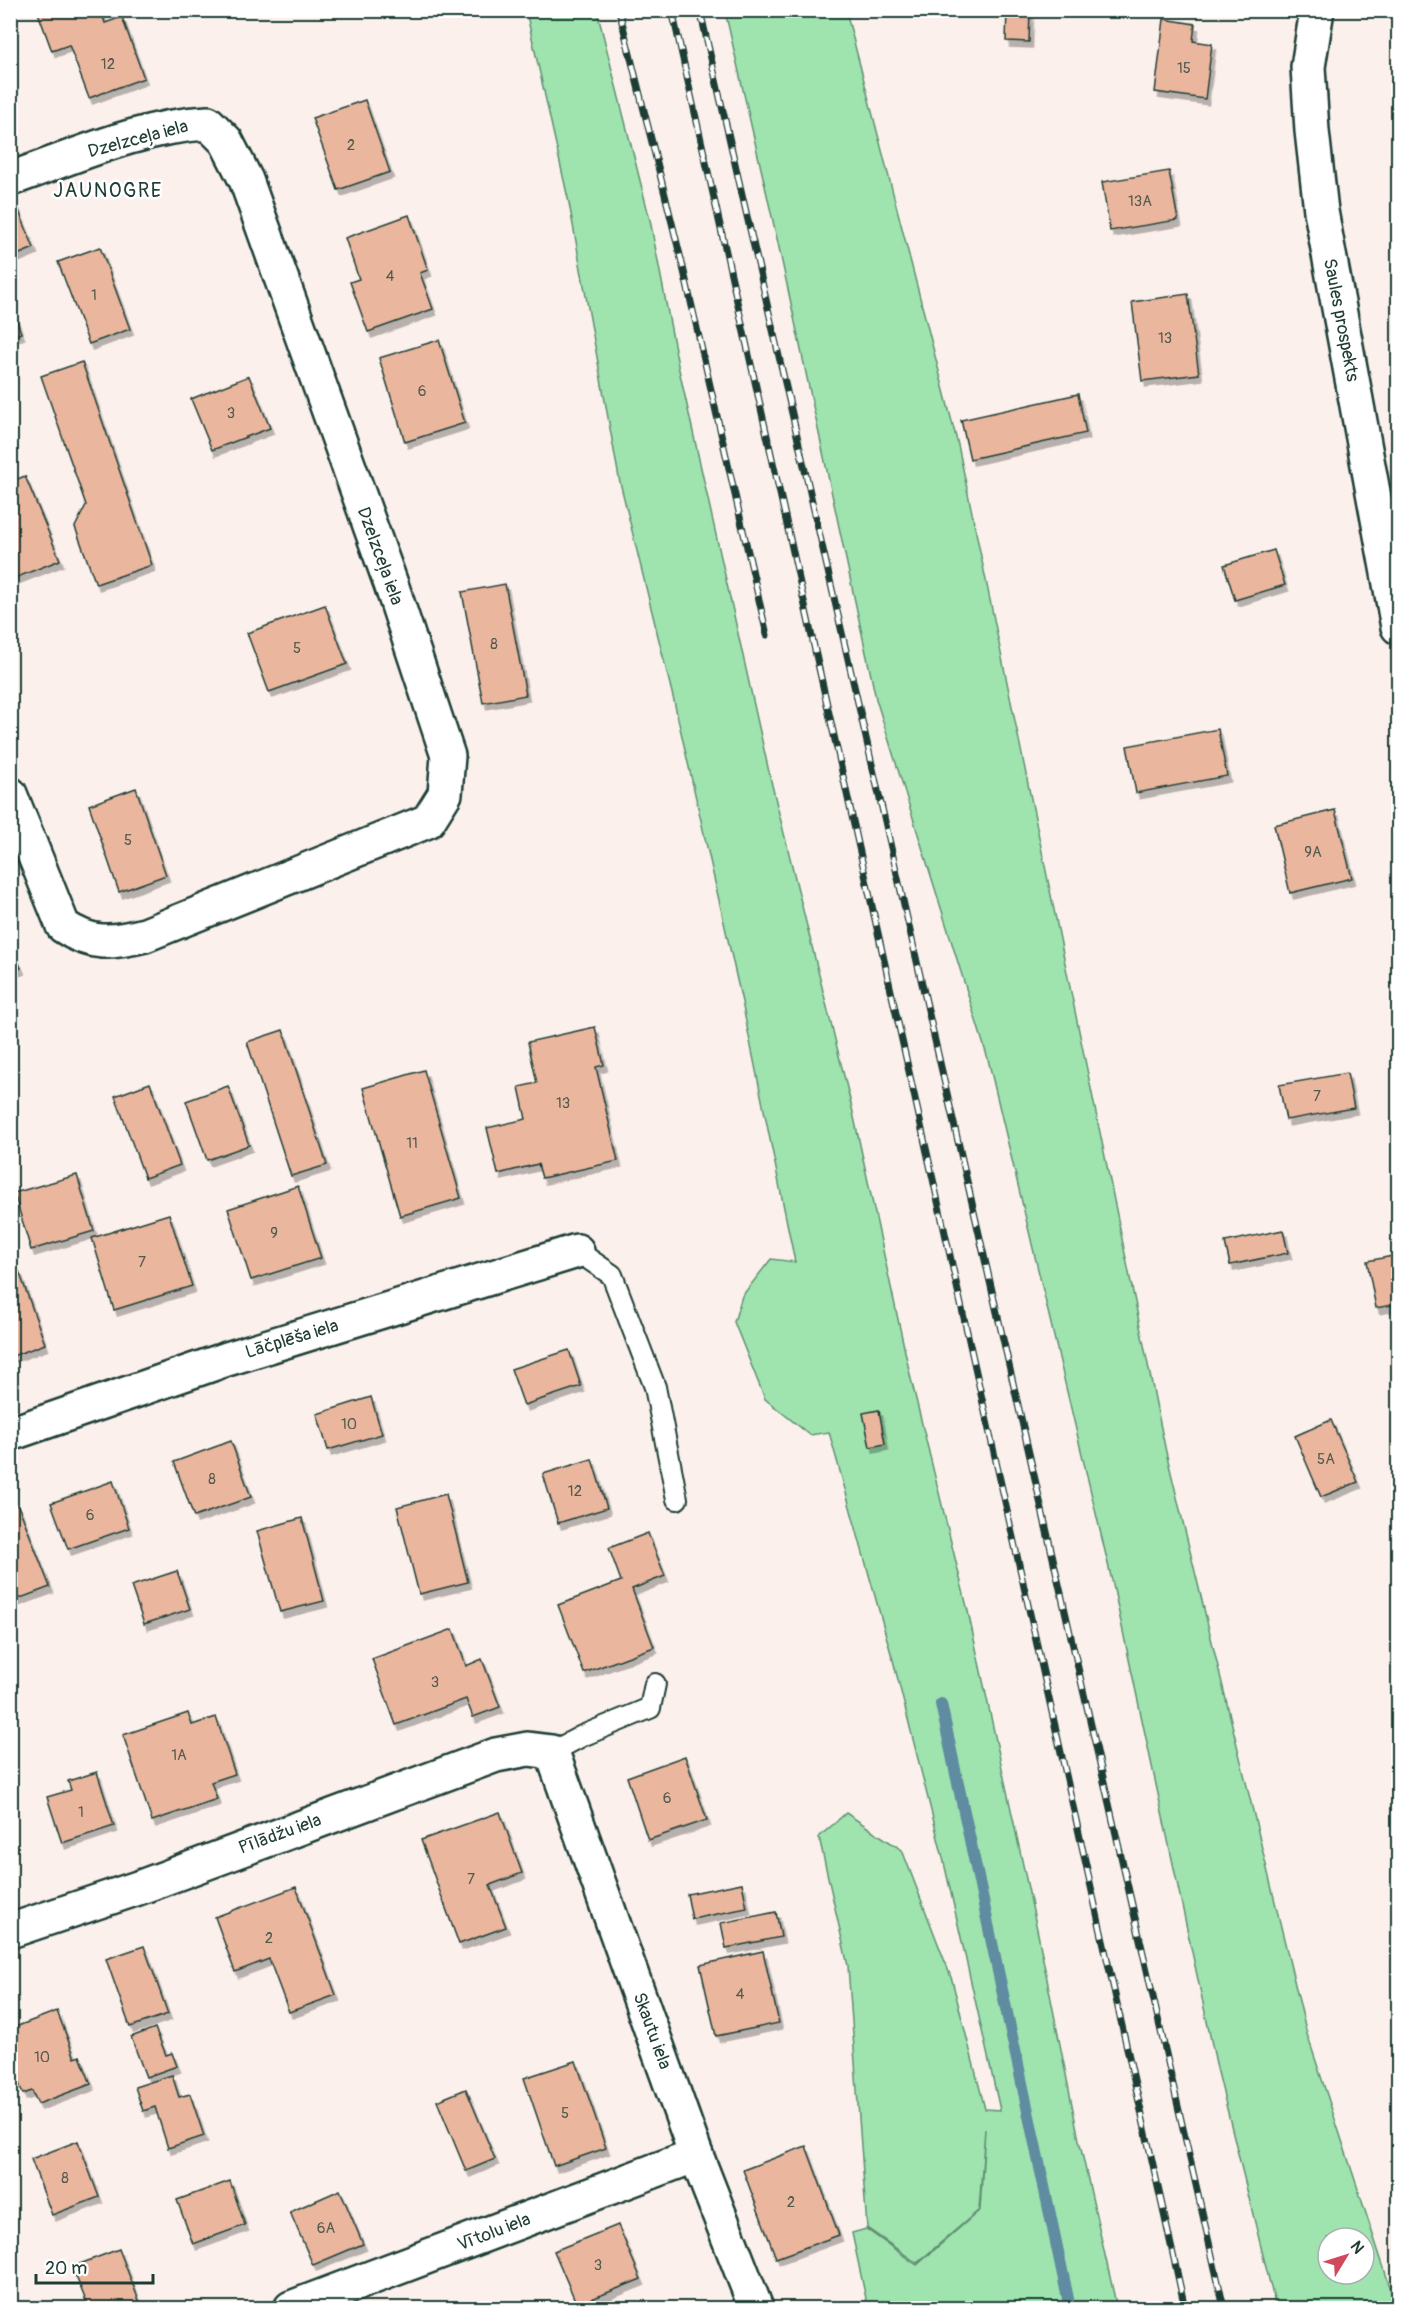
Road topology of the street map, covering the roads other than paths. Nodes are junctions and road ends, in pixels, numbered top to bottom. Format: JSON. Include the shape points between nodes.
{"nodes":[{"id":1,"x":1317,"y":10,"type":"edge"},
{"id":2,"x":10,"y":178,"type":"edge"},
{"id":3,"x":1398,"y":627,"type":"edge"},
{"id":4,"x":10,"y":794,"type":"edge"},
{"id":5,"x":576,"y":1251,"type":"joint"},
{"id":6,"x":10,"y":1434,"type":"edge"},
{"id":7,"x":677,"y":1498,"type":"dead end"},
{"id":8,"x":655,"y":1684,"type":"dead end"},
{"id":9,"x":552,"y":1752,"type":"junction"},
{"id":10,"x":10,"y":1932,"type":"edge"},
{"id":11,"x":696,"y":2156,"type":"junction"},
{"id":12,"x":291,"y":2308,"type":"edge"},
{"id":13,"x":756,"y":2308,"type":"edge"}],
"edges":[{"from":1,"to":3,"type":"street","name":"Saules prospekts","via":[[1308,67],[1321,211]]},
{"from":2,"to":4,"type":"street","name":"Dzelzceļa iela","via":[[183,124],[208,123],[226,141],[246,180],[391,584],[448,756],[445,794],[428,821],[145,935],[121,941],[94,941],[63,926]]},
{"from":5,"to":6,"type":"street","name":"Lāčplēša iela","via":[[227,1359]]},
{"from":5,"to":7,"type":"lane","via":[[612,1275],[655,1387]]},
{"from":8,"to":9,"type":"lane","via":[[650,1708]]},
{"from":9,"to":10,"type":"street","name":"Pīlādžu iela","via":[[528,1749],[496,1755]]},
{"from":9,"to":11,"type":"street","name":"Skautu iela"},
{"from":11,"to":12,"type":"street","name":"Vītolu iela"},
{"from":11,"to":13,"type":"street","name":"Skautu iela"}]}
